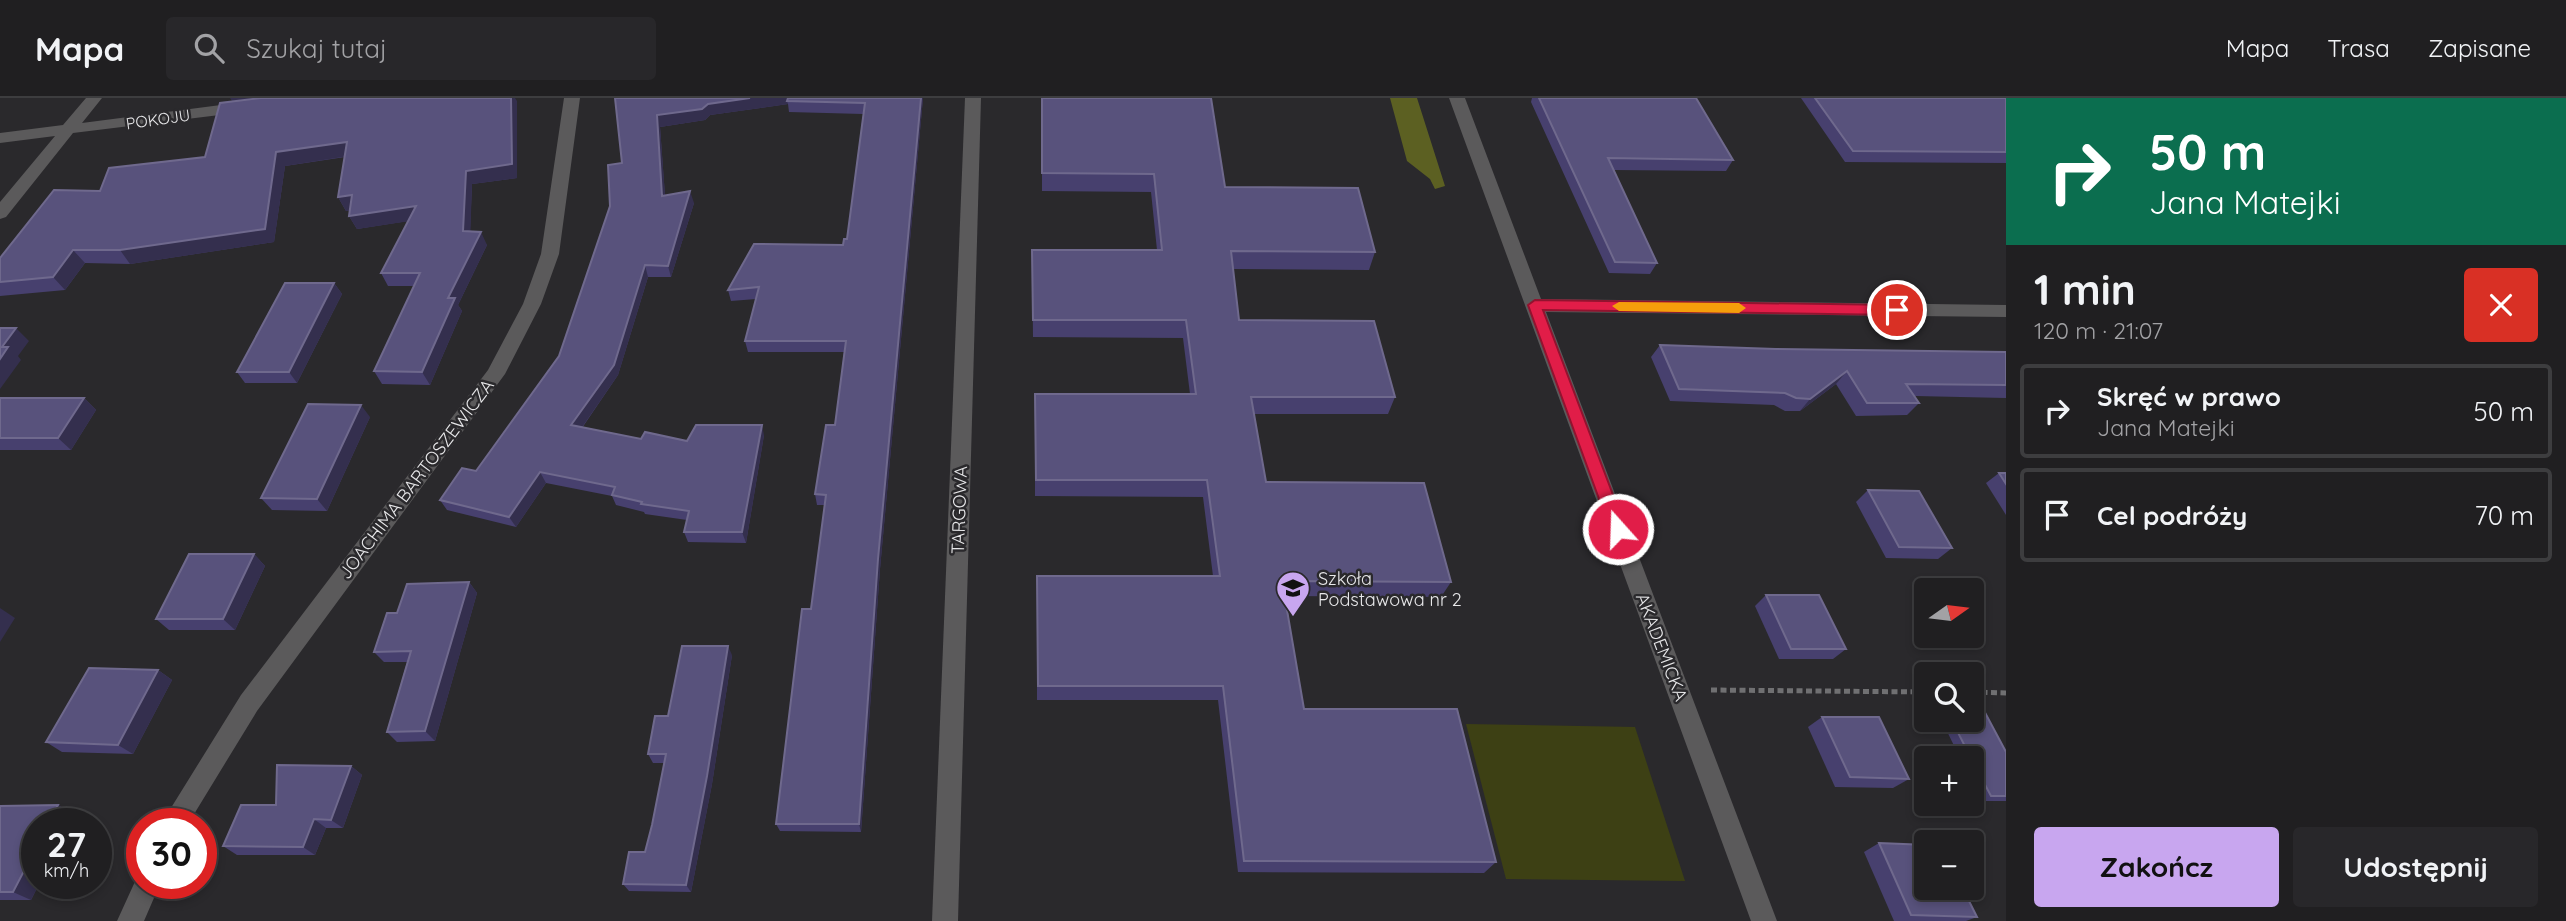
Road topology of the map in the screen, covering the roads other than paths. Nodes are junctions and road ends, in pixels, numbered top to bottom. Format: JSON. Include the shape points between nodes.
{"nodes":[{"id":1,"x":94,"y":98,"type":"edge"},
{"id":2,"x":572,"y":98,"type":"edge"},
{"id":3,"x":973,"y":98,"type":"edge"},
{"id":4,"x":1457,"y":98,"type":"edge"},
{"id":5,"x":260,"y":105,"type":"edge"},
{"id":6,"x":67,"y":131,"type":"junction"},
{"id":7,"x":0,"y":138,"type":"edge"},
{"id":8,"x":0,"y":213,"type":"edge"},
{"id":9,"x":1535,"y":305,"type":"junction"},
{"id":10,"x":2006,"y":311,"type":"edge"},
{"id":11,"x":184,"y":808,"type":"edge"},
{"id":12,"x":140,"y":899,"type":"edge"},
{"id":13,"x":130,"y":921,"type":"edge"},
{"id":14,"x":945,"y":921,"type":"edge"},
{"id":15,"x":1764,"y":921,"type":"edge"}],
"edges":[{"from":1,"to":6,"type":"street"},
{"from":2,"to":11,"type":"street","name":"JOACHIMA BARTOSZEWICZA","via":[[550,254],[532,304],[495,374],[249,703]]},
{"from":3,"to":14,"type":"street","name":"TARGOWA"},
{"from":4,"to":9,"type":"street","name":"AKADEMICKA"},
{"from":5,"to":6,"type":"street","name":"POKOJU"},
{"from":6,"to":7,"type":"street","name":"POKOJU"},
{"from":6,"to":8,"type":"street"},
{"from":9,"to":10,"type":"street"},
{"from":9,"to":15,"type":"street","name":"AKADEMICKA"},
{"from":12,"to":13,"type":"street"}]}
